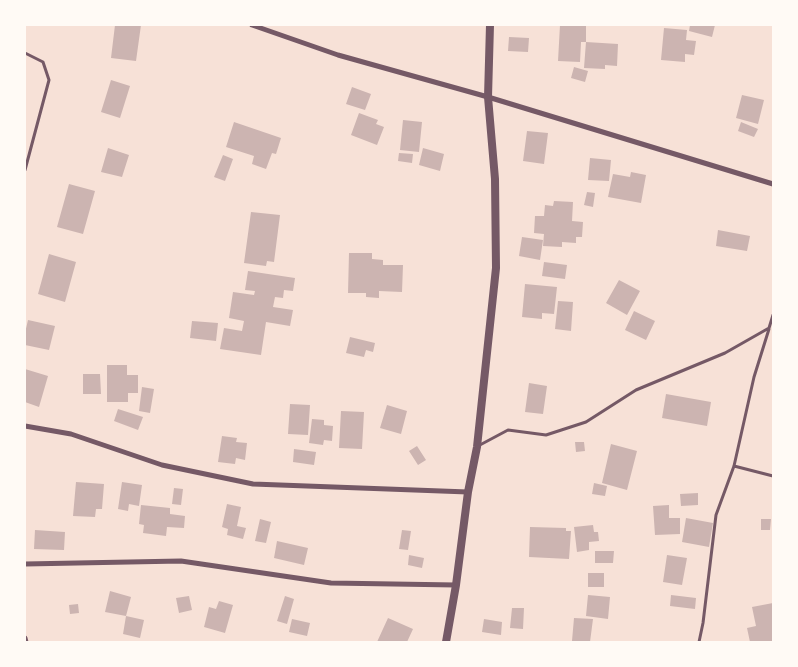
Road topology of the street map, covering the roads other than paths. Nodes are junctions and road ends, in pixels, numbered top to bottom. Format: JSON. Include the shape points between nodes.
{"nodes":[{"id":1,"x":252,"y":25,"type":"edge"},
{"id":2,"x":490,"y":25,"type":"edge"},
{"id":3,"x":25,"y":53,"type":"edge"},
{"id":4,"x":488,"y":96,"type":"junction"},
{"id":5,"x":25,"y":170,"type":"edge"},
{"id":6,"x":773,"y":184,"type":"edge"},
{"id":7,"x":773,"y":315,"type":"edge"},
{"id":8,"x":769,"y":328,"type":"junction"},
{"id":9,"x":25,"y":426,"type":"edge"},
{"id":10,"x":477,"y":447,"type":"junction"},
{"id":11,"x":734,"y":466,"type":"junction"},
{"id":12,"x":773,"y":476,"type":"edge"},
{"id":13,"x":468,"y":492,"type":"junction"},
{"id":14,"x":25,"y":564,"type":"edge"},
{"id":15,"x":456,"y":585,"type":"junction"},
{"id":16,"x":446,"y":642,"type":"edge"},
{"id":17,"x":699,"y":642,"type":"edge"}],
"edges":[{"from":1,"to":4,"type":"street","via":[[338,55]]},
{"from":2,"to":4,"type":"street"},
{"from":3,"to":5,"type":"lane","via":[[43,62],[49,80]]},
{"from":4,"to":6,"type":"street"},
{"from":4,"to":10,"type":"street","via":[[495,180],[496,268]]},
{"from":7,"to":8,"type":"lane"},
{"from":8,"to":10,"type":"lane","via":[[724,353],[636,390],[586,422],[546,435],[508,430]]},
{"from":8,"to":11,"type":"lane"},
{"from":9,"to":13,"type":"street","via":[[71,434],[162,465],[253,484]]},
{"from":10,"to":13,"type":"street"},
{"from":11,"to":12,"type":"lane"},
{"from":11,"to":17,"type":"lane","via":[[716,515]]},
{"from":13,"to":15,"type":"street"},
{"from":14,"to":15,"type":"street","via":[[181,561],[331,584]]},
{"from":15,"to":16,"type":"street"}]}
